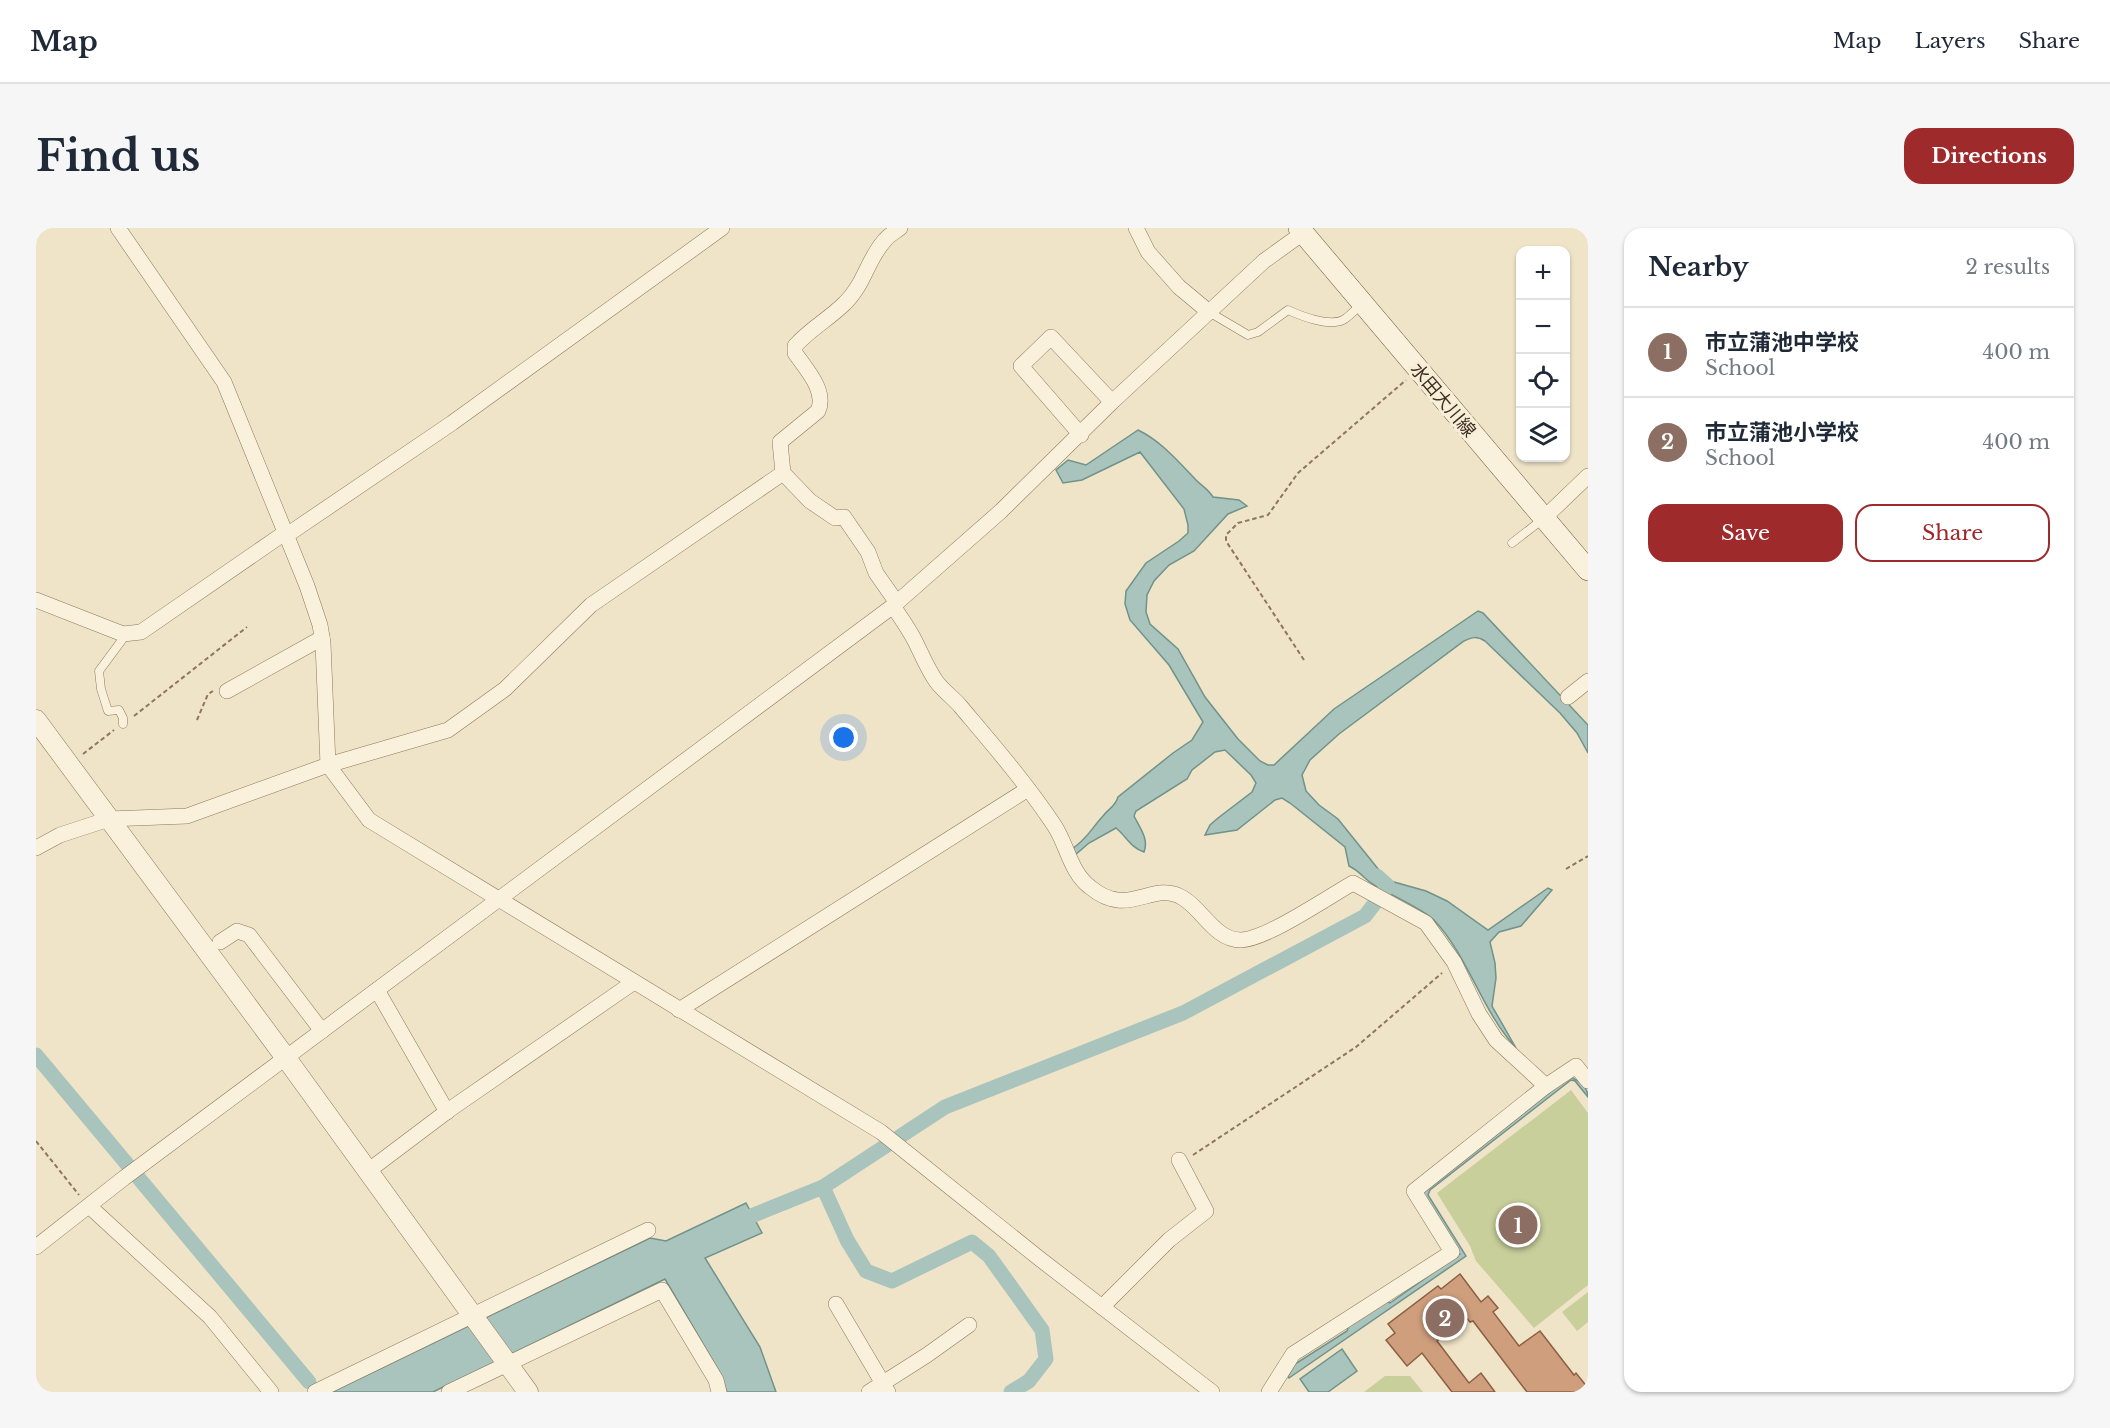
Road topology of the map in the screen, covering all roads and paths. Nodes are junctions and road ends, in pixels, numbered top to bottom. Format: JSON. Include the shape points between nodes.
{"nodes":[{"id":1,"x":118,"y":228,"type":"edge"},
{"id":2,"x":722,"y":228,"type":"edge"},
{"id":3,"x":900,"y":228,"type":"edge"},
{"id":4,"x":1136,"y":228,"type":"edge"},
{"id":5,"x":1301,"y":230,"type":"edge"},
{"id":6,"x":1362,"y":303,"type":"junction"},
{"id":7,"x":1209,"y":312,"type":"junction"},
{"id":8,"x":1418,"y":370,"type":"junction"},
{"id":9,"x":1112,"y":402,"type":"junction"},
{"id":10,"x":1081,"y":435,"type":"junction"},
{"id":11,"x":783,"y":473,"type":"junction"},
{"id":12,"x":1588,"y":476,"type":"edge"},
{"id":13,"x":1543,"y":519,"type":"junction"},
{"id":14,"x":287,"y":534,"type":"junction"},
{"id":15,"x":1512,"y":543,"type":"dead end"},
{"id":16,"x":1588,"y":570,"type":"edge"},
{"id":17,"x":36,"y":600,"type":"edge"},
{"id":18,"x":895,"y":604,"type":"junction"},
{"id":19,"x":247,"y":627,"type":"dead end"},
{"id":20,"x":123,"y":634,"type":"junction"},
{"id":21,"x":322,"y":638,"type":"junction"},
{"id":22,"x":1304,"y":660,"type":"dead end"},
{"id":23,"x":1588,"y":681,"type":"edge"},
{"id":24,"x":222,"y":690,"type":"joint"},
{"id":25,"x":1568,"y":697,"type":"dead end"},
{"id":26,"x":36,"y":720,"type":"edge"},
{"id":27,"x":197,"y":720,"type":"dead end"},
{"id":28,"x":123,"y":724,"type":"junction"},
{"id":29,"x":78,"y":757,"type":"dead end"},
{"id":30,"x":328,"y":765,"type":"junction"},
{"id":31,"x":1028,"y":789,"type":"junction"},
{"id":32,"x":109,"y":819,"type":"junction"},
{"id":33,"x":36,"y":848,"type":"edge"},
{"id":34,"x":1588,"y":856,"type":"edge"},
{"id":35,"x":1566,"y":869,"type":"dead end"},
{"id":36,"x":499,"y":900,"type":"junction"},
{"id":37,"x":220,"y":942,"type":"dead end"},
{"id":38,"x":1454,"y":962,"type":"junction"},
{"id":39,"x":634,"y":982,"type":"junction"},
{"id":40,"x":377,"y":990,"type":"junction"},
{"id":41,"x":679,"y":1010,"type":"junction"},
{"id":42,"x":322,"y":1031,"type":"junction"},
{"id":43,"x":286,"y":1058,"type":"junction"},
{"id":44,"x":1588,"y":1081,"type":"edge"},
{"id":45,"x":1546,"y":1086,"type":"junction"},
{"id":46,"x":447,"y":1112,"type":"junction"},
{"id":47,"x":36,"y":1141,"type":"edge"},
{"id":48,"x":1180,"y":1162,"type":"joint"},
{"id":49,"x":368,"y":1172,"type":"junction"},
{"id":50,"x":89,"y":1206,"type":"junction"},
{"id":51,"x":648,"y":1230,"type":"dead end"},
{"id":52,"x":36,"y":1246,"type":"edge"},
{"id":53,"x":836,"y":1304,"type":"dead end"},
{"id":54,"x":1102,"y":1307,"type":"junction"},
{"id":55,"x":475,"y":1321,"type":"junction"},
{"id":56,"x":969,"y":1325,"type":"dead end"},
{"id":57,"x":503,"y":1359,"type":"junction"},
{"id":58,"x":886,"y":1388,"type":"edge"},
{"id":59,"x":271,"y":1392,"type":"edge"},
{"id":60,"x":315,"y":1392,"type":"edge"},
{"id":61,"x":449,"y":1392,"type":"edge"},
{"id":62,"x":528,"y":1392,"type":"edge"},
{"id":63,"x":719,"y":1392,"type":"edge"},
{"id":64,"x":869,"y":1392,"type":"edge"},
{"id":65,"x":1212,"y":1392,"type":"edge"},
{"id":66,"x":1269,"y":1392,"type":"edge"}],
"edges":[{"from":1,"to":14,"type":"street","via":[[219,375]]},
{"from":2,"to":14,"type":"street","via":[[452,423]]},
{"from":3,"to":11,"type":"street","via":[[885,239],[846,303],[795,346],[795,353],[821,396],[818,411],[780,442]]},
{"from":4,"to":7,"type":"street","via":[[1148,252],[1179,287]]},
{"from":5,"to":6,"type":"main road","name":"水田大川線"},
{"from":5,"to":7,"type":"street"},
{"from":6,"to":7,"type":"lane","via":[[1337,322],[1314,320],[1288,310],[1248,335]]},
{"from":6,"to":8,"type":"main road","name":"水田大川線"},
{"from":7,"to":9,"type":"street"},
{"from":8,"to":13,"type":"main road","name":"水田大川線"},
{"from":8,"to":22,"type":"path","via":[[1298,473],[1268,514],[1238,523],[1226,535],[1226,541]]},
{"from":9,"to":10,"type":"street"},
{"from":9,"to":10,"type":"street","via":[[1052,337],[1021,366]]},
{"from":10,"to":18,"type":"street"},
{"from":11,"to":18,"type":"street","via":[[810,501],[835,518],[844,517],[868,552]]},
{"from":11,"to":30,"type":"street","via":[[591,605],[505,689],[448,730]]},
{"from":12,"to":13,"type":"street"},
{"from":13,"to":15,"type":"lane"},
{"from":13,"to":16,"type":"main road","name":"水田大川線"},
{"from":14,"to":20,"type":"street","via":[[141,632]]},
{"from":14,"to":21,"type":"street"},
{"from":17,"to":20,"type":"street"},
{"from":18,"to":31,"type":"street","via":[[937,683],[959,704]]},
{"from":18,"to":36,"type":"street"},
{"from":19,"to":28,"type":"path"},
{"from":20,"to":28,"type":"lane","via":[[99,671],[108,711],[119,710]]},
{"from":21,"to":24,"type":"street"},
{"from":21,"to":30,"type":"street"},
{"from":23,"to":25,"type":"street"},
{"from":24,"to":27,"type":"path","via":[[208,694]]},
{"from":26,"to":32,"type":"street"},
{"from":28,"to":29,"type":"path"},
{"from":30,"to":32,"type":"street","via":[[187,816]]},
{"from":30,"to":36,"type":"street","via":[[369,820]]},
{"from":31,"to":38,"type":"street","via":[[1056,827],[1075,869],[1089,887],[1109,899],[1126,902],[1165,892],[1183,898],[1222,935],[1239,940],[1260,936],[1353,883],[1426,923]]},
{"from":31,"to":41,"type":"street"},
{"from":32,"to":33,"type":"street","via":[[60,835]]},
{"from":32,"to":43,"type":"street"},
{"from":34,"to":35,"type":"path"},
{"from":36,"to":39,"type":"street"},
{"from":36,"to":40,"type":"street"},
{"from":37,"to":42,"type":"street","via":[[237,931],[249,935]]},
{"from":38,"to":45,"type":"street","via":[[1496,1040]]},
{"from":38,"to":48,"type":"path","via":[[1356,1047]]},
{"from":39,"to":41,"type":"street"},
{"from":39,"to":46,"type":"street"},
{"from":40,"to":42,"type":"street"},
{"from":40,"to":46,"type":"street"},
{"from":41,"to":54,"type":"street","via":[[901,1146]]},
{"from":42,"to":43,"type":"street"},
{"from":43,"to":49,"type":"street"},
{"from":43,"to":50,"type":"street"},
{"from":44,"to":45,"type":"street","via":[[1576,1066]]},
{"from":45,"to":66,"type":"street","via":[[1414,1191],[1452,1252],[1293,1354]]},
{"from":46,"to":49,"type":"street"},
{"from":47,"to":50,"type":"path"},
{"from":48,"to":54,"type":"street","via":[[1206,1211],[1169,1240]]},
{"from":49,"to":55,"type":"street"},
{"from":50,"to":52,"type":"street"},
{"from":50,"to":59,"type":"street","via":[[210,1317]]},
{"from":51,"to":55,"type":"street"},
{"from":53,"to":58,"type":"street"},
{"from":54,"to":65,"type":"street"},
{"from":55,"to":57,"type":"street"},
{"from":55,"to":60,"type":"street"},
{"from":56,"to":58,"type":"street"},
{"from":57,"to":61,"type":"street"},
{"from":57,"to":62,"type":"street"},
{"from":57,"to":63,"type":"street","via":[[662,1290],[716,1380]]},
{"from":58,"to":64,"type":"street"}]}
